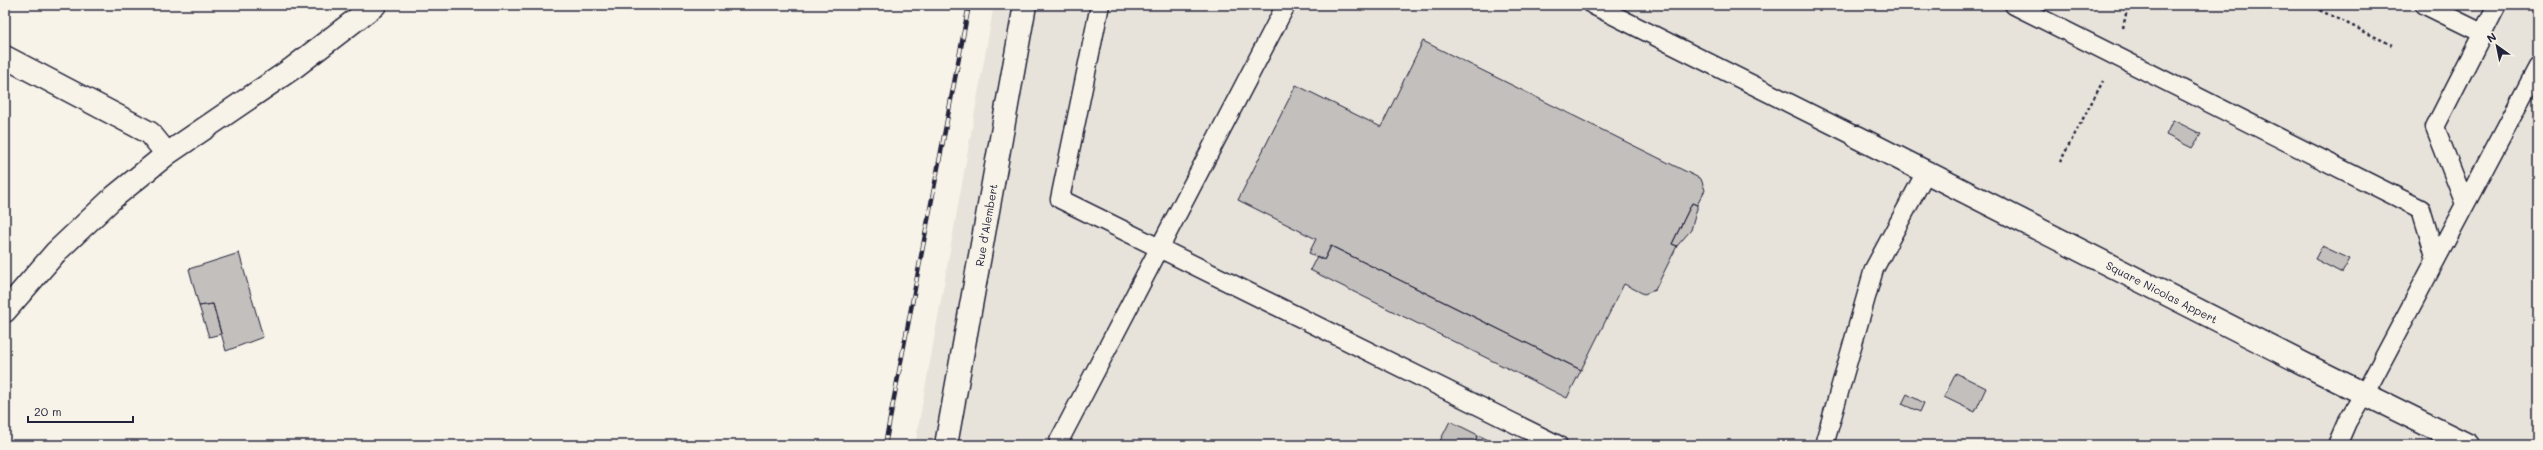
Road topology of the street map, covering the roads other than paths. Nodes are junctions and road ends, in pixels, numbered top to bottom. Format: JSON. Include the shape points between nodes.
{"nodes":[{"id":1,"x":375,"y":5,"type":"edge"},
{"id":2,"x":1025,"y":5,"type":"edge"},
{"id":3,"x":1100,"y":5,"type":"edge"},
{"id":4,"x":1286,"y":5,"type":"edge"},
{"id":5,"x":1593,"y":5,"type":"edge"},
{"id":6,"x":2014,"y":5,"type":"edge"},
{"id":7,"x":2425,"y":5,"type":"edge"},
{"id":8,"x":2496,"y":5,"type":"edge"},
{"id":9,"x":2482,"y":33,"type":"junction"},
{"id":10,"x":5,"y":57,"type":"edge"},
{"id":11,"x":2538,"y":67,"type":"edge"},
{"id":12,"x":1857,"y":137,"type":"joint"},
{"id":13,"x":168,"y":154,"type":"junction"},
{"id":14,"x":1926,"y":172,"type":"junction"},
{"id":15,"x":2465,"y":204,"type":"junction"},
{"id":16,"x":1159,"y":248,"type":"junction"},
{"id":17,"x":2436,"y":259,"type":"junction"},
{"id":18,"x":5,"y":312,"type":"edge"},
{"id":19,"x":2365,"y":394,"type":"junction"},
{"id":20,"x":946,"y":445,"type":"edge"},
{"id":21,"x":1059,"y":445,"type":"edge"},
{"id":22,"x":1558,"y":445,"type":"edge"},
{"id":23,"x":1824,"y":445,"type":"edge"},
{"id":24,"x":2337,"y":445,"type":"edge"},
{"id":25,"x":2468,"y":445,"type":"edge"}],
"edges":[{"from":1,"to":13,"type":"street","via":[[293,68]]},
{"from":2,"to":20,"type":"street","name":"Rue d’Alembert"},
{"from":3,"to":16,"type":"lane","via":[[1060,199]]},
{"from":4,"to":16,"type":"lane"},
{"from":5,"to":12,"type":"lane"},
{"from":6,"to":17,"type":"lane","via":[[2421,209]]},
{"from":7,"to":9,"type":"lane"},
{"from":8,"to":9,"type":"lane"},
{"from":9,"to":15,"type":"lane","via":[[2435,127]]},
{"from":10,"to":13,"type":"street","via":[[150,133]]},
{"from":11,"to":15,"type":"lane"},
{"from":12,"to":14,"type":"street","name":"Square Nicolas Appert"},
{"from":13,"to":18,"type":"street","via":[[114,197],[56,252]]},
{"from":14,"to":19,"type":"street","name":"Square Nicolas Appert"},
{"from":14,"to":23,"type":"lane","via":[[1874,268]]},
{"from":15,"to":17,"type":"lane"},
{"from":16,"to":21,"type":"lane"},
{"from":16,"to":22,"type":"lane"},
{"from":17,"to":19,"type":"lane"},
{"from":19,"to":24,"type":"lane","via":[[2347,422]]},
{"from":19,"to":25,"type":"street","name":"Square Nicolas Appert"}]}
